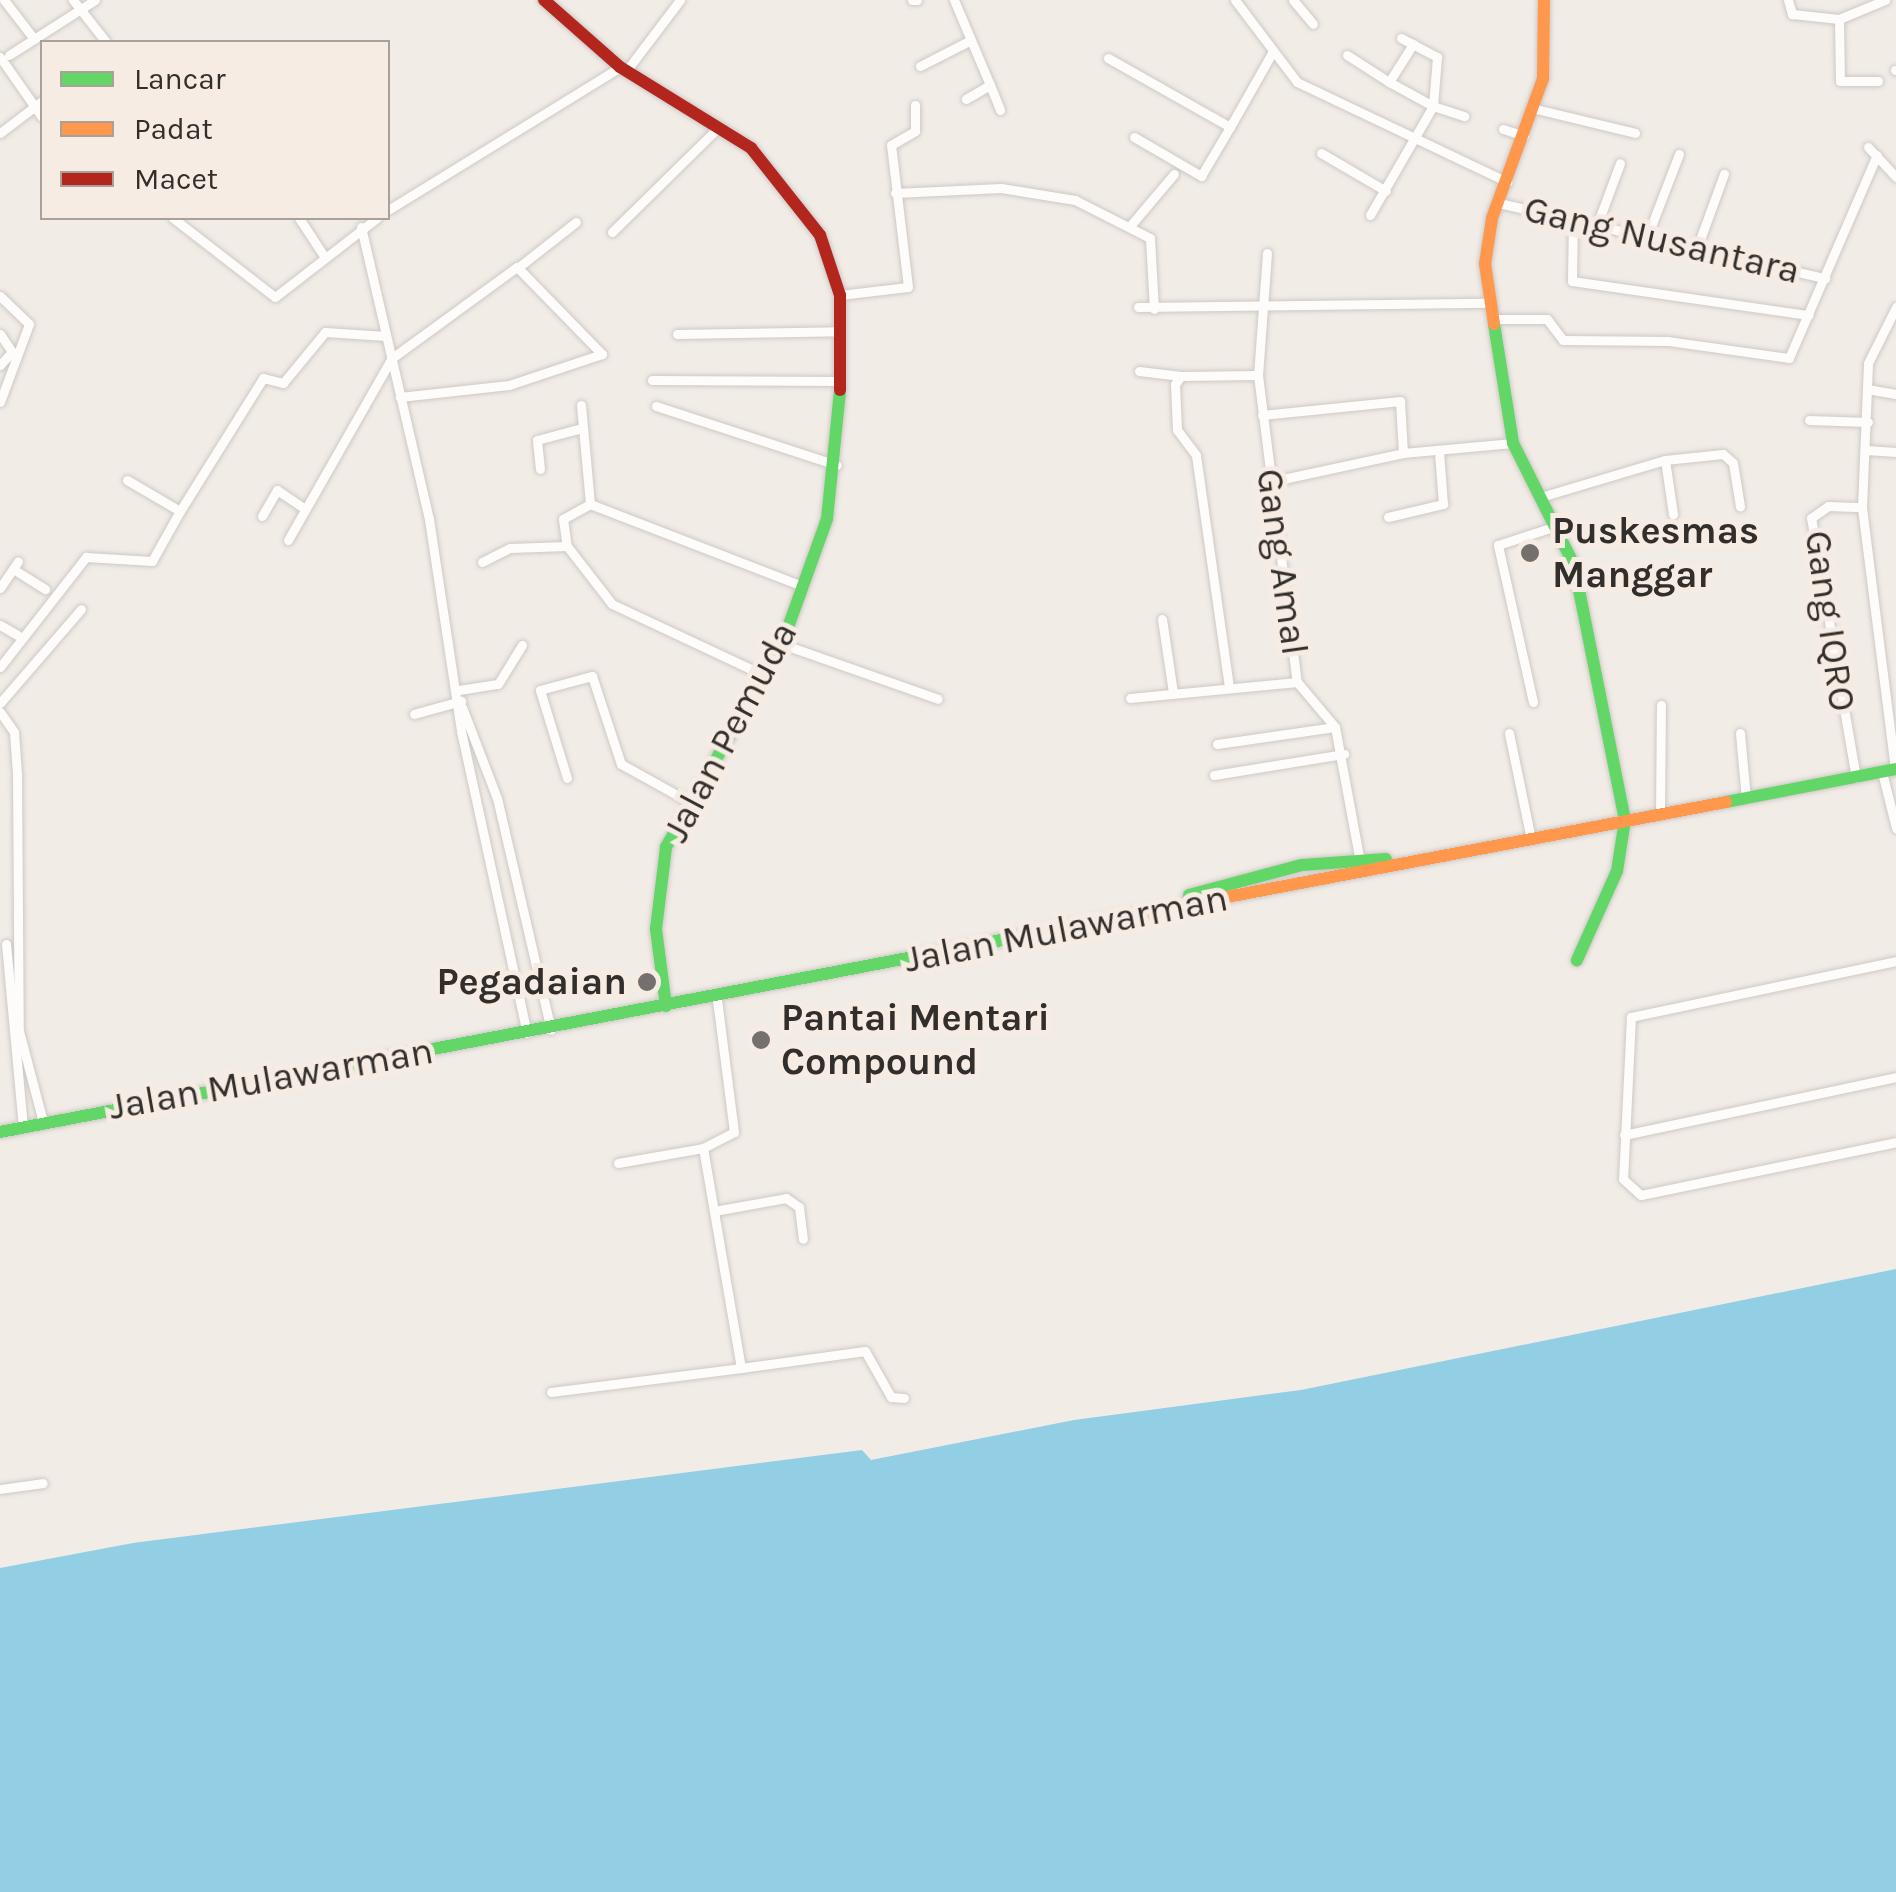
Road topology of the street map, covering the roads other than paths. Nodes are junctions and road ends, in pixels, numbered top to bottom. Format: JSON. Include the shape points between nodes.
{"nodes":[{"id":1,"x":4,"y":0,"type":"edge"},
{"id":2,"x":73,"y":0,"type":"edge"},
{"id":3,"x":94,"y":0,"type":"edge"},
{"id":4,"x":544,"y":0,"type":"edge"},
{"id":5,"x":662,"y":0,"type":"edge"},
{"id":6,"x":680,"y":0,"type":"edge"},
{"id":7,"x":954,"y":0,"type":"edge"},
{"id":8,"x":1234,"y":0,"type":"edge"},
{"id":9,"x":1293,"y":0,"type":"edge"},
{"id":10,"x":1544,"y":0,"type":"edge"},
{"id":11,"x":1788,"y":0,"type":"edge"},
{"id":12,"x":1885,"y":0,"type":"edge"},
{"id":13,"x":80,"y":10,"type":"junction"},
{"id":14,"x":670,"y":12,"type":"junction"},
{"id":15,"x":1839,"y":19,"type":"junction"},
{"id":16,"x":1313,"y":24,"type":"dead end"},
{"id":17,"x":34,"y":38,"type":"junction"},
{"id":18,"x":1401,"y":38,"type":"dead end"},
{"id":19,"x":104,"y":40,"type":"edge"},
{"id":20,"x":972,"y":40,"type":"junction"},
{"id":21,"x":1413,"y":44,"type":"junction"},
{"id":22,"x":1272,"y":53,"type":"junction"},
{"id":23,"x":1347,"y":55,"type":"dead end"},
{"id":24,"x":4,"y":56,"type":"edge"},
{"id":25,"x":1108,"y":58,"type":"dead end"},
{"id":26,"x":920,"y":66,"type":"dead end"},
{"id":27,"x":624,"y":68,"type":"junction"},
{"id":28,"x":1878,"y":81,"type":"dead end"},
{"id":29,"x":1389,"y":82,"type":"junction"},
{"id":30,"x":990,"y":85,"type":"junction"},
{"id":31,"x":966,"y":99,"type":"dead end"},
{"id":32,"x":39,"y":104,"type":"edge"},
{"id":33,"x":915,"y":104,"type":"dead end"},
{"id":34,"x":1433,"y":106,"type":"junction"},
{"id":35,"x":1536,"y":109,"type":"junction"},
{"id":36,"x":1000,"y":110,"type":"dead end"},
{"id":37,"x":1464,"y":116,"type":"dead end"},
{"id":38,"x":721,"y":125,"type":"junction"},
{"id":39,"x":1230,"y":126,"type":"junction"},
{"id":40,"x":1502,"y":128,"type":"dead end"},
{"id":41,"x":0,"y":133,"type":"edge"},
{"id":42,"x":1635,"y":133,"type":"dead end"},
{"id":43,"x":1134,"y":137,"type":"dead end"},
{"id":44,"x":1527,"y":137,"type":"junction"},
{"id":45,"x":1415,"y":140,"type":"junction"},
{"id":46,"x":1868,"y":147,"type":"dead end"},
{"id":47,"x":1321,"y":153,"type":"dead end"},
{"id":48,"x":1679,"y":154,"type":"dead end"},
{"id":49,"x":1877,"y":155,"type":"junction"},
{"id":50,"x":1620,"y":164,"type":"dead end"},
{"id":51,"x":1174,"y":174,"type":"dead end"},
{"id":52,"x":1724,"y":174,"type":"dead end"},
{"id":53,"x":1896,"y":176,"type":"edge"},
{"id":54,"x":1508,"y":182,"type":"junction"},
{"id":55,"x":1386,"y":191,"type":"junction"},
{"id":56,"x":895,"y":193,"type":"junction"},
{"id":57,"x":1499,"y":204,"type":"junction"},
{"id":58,"x":390,"y":209,"type":"edge"},
{"id":59,"x":1370,"y":215,"type":"dead end"},
{"id":60,"x":176,"y":220,"type":"edge"},
{"id":61,"x":300,"y":220,"type":"edge"},
{"id":62,"x":373,"y":220,"type":"edge"},
{"id":63,"x":576,"y":222,"type":"dead end"},
{"id":64,"x":1574,"y":222,"type":"junction"},
{"id":65,"x":1596,"y":225,"type":"junction"},
{"id":66,"x":1130,"y":226,"type":"junction"},
{"id":67,"x":361,"y":228,"type":"junction"},
{"id":68,"x":612,"y":232,"type":"dead end"},
{"id":69,"x":1647,"y":236,"type":"junction"},
{"id":70,"x":1697,"y":248,"type":"junction"},
{"id":71,"x":1268,"y":253,"type":"dead end"},
{"id":72,"x":324,"y":256,"type":"junction"},
{"id":73,"x":520,"y":266,"type":"junction"},
{"id":74,"x":1824,"y":278,"type":"junction"},
{"id":75,"x":840,"y":295,"type":"junction"},
{"id":76,"x":0,"y":296,"type":"edge"},
{"id":77,"x":1490,"y":302,"type":"junction"},
{"id":78,"x":1138,"y":308,"type":"dead end"},
{"id":79,"x":1896,"y":308,"type":"edge"},
{"id":80,"x":1154,"y":309,"type":"junction"},
{"id":81,"x":1258,"y":311,"type":"junction"},
{"id":82,"x":1809,"y":316,"type":"junction"},
{"id":83,"x":1493,"y":319,"type":"junction"},
{"id":84,"x":841,"y":331,"type":"junction"},
{"id":85,"x":677,"y":334,"type":"dead end"},
{"id":86,"x":386,"y":336,"type":"junction"},
{"id":87,"x":4,"y":337,"type":"edge"},
{"id":88,"x":24,"y":340,"type":"junction"},
{"id":89,"x":392,"y":358,"type":"junction"},
{"id":90,"x":7,"y":363,"type":"edge"},
{"id":91,"x":1139,"y":371,"type":"dead end"},
{"id":92,"x":1258,"y":375,"type":"junction"},
{"id":93,"x":1180,"y":376,"type":"junction"},
{"id":94,"x":652,"y":380,"type":"dead end"},
{"id":95,"x":839,"y":381,"type":"junction"},
{"id":96,"x":1866,"y":389,"type":"junction"},
{"id":97,"x":1896,"y":394,"type":"edge"},
{"id":98,"x":400,"y":398,"type":"junction"},
{"id":99,"x":0,"y":402,"type":"edge"},
{"id":100,"x":581,"y":405,"type":"dead end"},
{"id":101,"x":656,"y":406,"type":"dead end"},
{"id":102,"x":1262,"y":415,"type":"junction"},
{"id":103,"x":1809,"y":420,"type":"dead end"},
{"id":104,"x":1868,"y":422,"type":"junction"},
{"id":105,"x":582,"y":428,"type":"junction"},
{"id":106,"x":1514,"y":443,"type":"junction"},
{"id":107,"x":1866,"y":450,"type":"junction"},
{"id":108,"x":1439,"y":452,"type":"junction"},
{"id":109,"x":1896,"y":452,"type":"edge"},
{"id":110,"x":1403,"y":453,"type":"junction"},
{"id":111,"x":1665,"y":460,"type":"junction"},
{"id":112,"x":837,"y":465,"type":"junction"},
{"id":113,"x":540,"y":469,"type":"dead end"},
{"id":114,"x":127,"y":480,"type":"dead end"},
{"id":115,"x":1269,"y":482,"type":"junction"},
{"id":116,"x":1544,"y":496,"type":"junction"},
{"id":117,"x":590,"y":504,"type":"junction"},
{"id":118,"x":1740,"y":506,"type":"dead end"},
{"id":119,"x":1862,"y":507,"type":"junction"},
{"id":120,"x":304,"y":508,"type":"junction"},
{"id":121,"x":180,"y":510,"type":"junction"},
{"id":122,"x":1674,"y":514,"type":"dead end"},
{"id":123,"x":262,"y":516,"type":"dead end"},
{"id":124,"x":1388,"y":517,"type":"dead end"},
{"id":125,"x":1556,"y":526,"type":"junction"},
{"id":126,"x":288,"y":540,"type":"dead end"},
{"id":127,"x":566,"y":546,"type":"junction"},
{"id":128,"x":482,"y":562,"type":"dead end"},
{"id":129,"x":803,"y":586,"type":"junction"},
{"id":130,"x":0,"y":588,"type":"edge"},
{"id":131,"x":45,"y":589,"type":"dead end"},
{"id":132,"x":82,"y":609,"type":"dead end"},
{"id":133,"x":1162,"y":619,"type":"dead end"},
{"id":134,"x":0,"y":625,"type":"edge"},
{"id":135,"x":17,"y":635,"type":"dead end"},
{"id":136,"x":782,"y":644,"type":"junction"},
{"id":137,"x":522,"y":645,"type":"dead end"},
{"id":138,"x":0,"y":667,"type":"edge"},
{"id":139,"x":766,"y":676,"type":"junction"},
{"id":140,"x":1297,"y":682,"type":"junction"},
{"id":141,"x":1229,"y":687,"type":"junction"},
{"id":142,"x":1172,"y":693,"type":"junction"},
{"id":143,"x":1130,"y":698,"type":"dead end"},
{"id":144,"x":461,"y":699,"type":"junction"},
{"id":145,"x":938,"y":700,"type":"dead end"},
{"id":146,"x":1534,"y":702,"type":"dead end"},
{"id":147,"x":0,"y":703,"type":"edge"},
{"id":148,"x":1661,"y":705,"type":"dead end"},
{"id":149,"x":0,"y":712,"type":"edge"},
{"id":150,"x":414,"y":714,"type":"dead end"},
{"id":151,"x":1335,"y":726,"type":"junction"},
{"id":152,"x":1740,"y":733,"type":"dead end"},
{"id":153,"x":1508,"y":734,"type":"dead end"},
{"id":154,"x":1217,"y":744,"type":"dead end"},
{"id":155,"x":1344,"y":754,"type":"junction"},
{"id":156,"x":1891,"y":770,"type":"edge"},
{"id":157,"x":1214,"y":775,"type":"dead end"},
{"id":158,"x":567,"y":778,"type":"dead end"},
{"id":159,"x":1856,"y":778,"type":"junction"},
{"id":160,"x":686,"y":800,"type":"junction"},
{"id":161,"x":1746,"y":800,"type":"junction"},
{"id":162,"x":1660,"y":814,"type":"junction"},
{"id":163,"x":1626,"y":820,"type":"junction"},
{"id":164,"x":1896,"y":828,"type":"edge"},
{"id":165,"x":1531,"y":838,"type":"junction"},
{"id":166,"x":1359,"y":856,"type":"junction"},
{"id":167,"x":1394,"y":859,"type":"junction"},
{"id":168,"x":1142,"y":910,"type":"junction"},
{"id":169,"x":6,"y":944,"type":"dead end"},
{"id":170,"x":1577,"y":960,"type":"dead end"},
{"id":171,"x":1896,"y":961,"type":"edge"},
{"id":172,"x":717,"y":999,"type":"junction"},
{"id":173,"x":666,"y":1006,"type":"junction"},
{"id":174,"x":552,"y":1030,"type":"junction"},
{"id":175,"x":528,"y":1036,"type":"junction"},
{"id":176,"x":1896,"y":1077,"type":"edge"},
{"id":177,"x":43,"y":1122,"type":"junction"},
{"id":178,"x":23,"y":1126,"type":"junction"},
{"id":179,"x":0,"y":1132,"type":"edge"},
{"id":180,"x":1624,"y":1135,"type":"junction"},
{"id":181,"x":1896,"y":1142,"type":"edge"},
{"id":182,"x":704,"y":1148,"type":"junction"},
{"id":183,"x":618,"y":1163,"type":"dead end"},
{"id":184,"x":714,"y":1211,"type":"junction"},
{"id":185,"x":803,"y":1239,"type":"dead end"},
{"id":186,"x":741,"y":1368,"type":"junction"},
{"id":187,"x":551,"y":1392,"type":"dead end"},
{"id":188,"x":904,"y":1398,"type":"dead end"},
{"id":189,"x":42,"y":1483,"type":"dead end"},
{"id":190,"x":0,"y":1489,"type":"edge"}],
"edges":[{"from":1,"to":17,"type":"street"},
{"from":2,"to":13,"type":"street"},
{"from":3,"to":13,"type":"street"},
{"from":4,"to":27,"type":"main road","name":"Jalan Pemuda"},
{"from":5,"to":14,"type":"street"},
{"from":6,"to":14,"type":"street"},
{"from":7,"to":20,"type":"street"},
{"from":8,"to":22,"type":"street"},
{"from":9,"to":16,"type":"street"},
{"from":10,"to":35,"type":"main road"},
{"from":11,"to":15,"type":"street","via":[[1792,14]]},
{"from":12,"to":15,"type":"street"},
{"from":13,"to":17,"type":"street"},
{"from":13,"to":19,"type":"street"},
{"from":14,"to":27,"type":"street"},
{"from":15,"to":28,"type":"street","via":[[1840,81]]},
{"from":17,"to":24,"type":"street"},
{"from":18,"to":21,"type":"street"},
{"from":20,"to":26,"type":"street"},
{"from":20,"to":30,"type":"street"},
{"from":21,"to":29,"type":"street"},
{"from":21,"to":34,"type":"street","via":[[1438,60]]},
{"from":22,"to":39,"type":"street"},
{"from":22,"to":45,"type":"street","via":[[1297,82]]},
{"from":23,"to":29,"type":"street"},
{"from":24,"to":32,"type":"street"},
{"from":25,"to":39,"type":"street"},
{"from":27,"to":38,"type":"main road","name":"Jalan Pemuda"},
{"from":27,"to":58,"type":"street"},
{"from":29,"to":34,"type":"street"},
{"from":30,"to":31,"type":"street"},
{"from":30,"to":36,"type":"street"},
{"from":32,"to":41,"type":"street"},
{"from":33,"to":56,"type":"street","via":[[915,131],[891,146]]},
{"from":34,"to":37,"type":"street"},
{"from":34,"to":45,"type":"street"},
{"from":35,"to":42,"type":"street"},
{"from":35,"to":44,"type":"main road"},
{"from":38,"to":68,"type":"street"},
{"from":38,"to":75,"type":"main road","name":"Jalan Pemuda","via":[[800,204]]},
{"from":39,"to":43,"type":"street","via":[[1202,176]]},
{"from":40,"to":44,"type":"street"},
{"from":44,"to":54,"type":"main road"},
{"from":45,"to":54,"type":"street"},
{"from":45,"to":55,"type":"street"},
{"from":46,"to":49,"type":"street"},
{"from":47,"to":55,"type":"street"},
{"from":48,"to":69,"type":"street"},
{"from":49,"to":53,"type":"street"},
{"from":49,"to":74,"type":"street"},
{"from":50,"to":65,"type":"street"},
{"from":51,"to":66,"type":"street"},
{"from":52,"to":70,"type":"street"},
{"from":54,"to":57,"type":"main road"},
{"from":55,"to":59,"type":"street"},
{"from":56,"to":66,"type":"street","via":[[1054,192]]},
{"from":56,"to":75,"type":"street","via":[[908,287]]},
{"from":57,"to":64,"type":"street","name":"Gang Nusantara"},
{"from":57,"to":77,"type":"main road","via":[[1486,246]]},
{"from":60,"to":72,"type":"street","via":[[275,297]]},
{"from":61,"to":72,"type":"street"},
{"from":62,"to":67,"type":"street"},
{"from":63,"to":73,"type":"street"},
{"from":64,"to":65,"type":"street","name":"Gang Nusantara"},
{"from":64,"to":82,"type":"street","via":[[1572,282]]},
{"from":65,"to":69,"type":"street","name":"Gang Nusantara"},
{"from":66,"to":80,"type":"street","via":[[1153,246]]},
{"from":67,"to":72,"type":"street"},
{"from":67,"to":86,"type":"street"},
{"from":69,"to":70,"type":"street","name":"Gang Nusantara"},
{"from":70,"to":74,"type":"street","name":"Gang Nusantara"},
{"from":71,"to":81,"type":"street","name":"Gang Amal"},
{"from":73,"to":89,"type":"street"},
{"from":73,"to":98,"type":"street","via":[[602,354],[509,385]]},
{"from":74,"to":82,"type":"street"},
{"from":75,"to":84,"type":"main road","name":"Jalan Pemuda"},
{"from":76,"to":88,"type":"street","via":[[29,324]]},
{"from":77,"to":81,"type":"street"},
{"from":77,"to":83,"type":"main road"},
{"from":78,"to":80,"type":"street"},
{"from":79,"to":96,"type":"street","via":[[1872,348]]},
{"from":80,"to":81,"type":"street"},
{"from":81,"to":92,"type":"street","name":"Gang Amal"},
{"from":82,"to":83,"type":"street","via":[[1786,359],[1668,340],[1564,340],[1547,319]]},
{"from":83,"to":106,"type":"main road"},
{"from":84,"to":85,"type":"street"},
{"from":84,"to":95,"type":"main road","name":"Jalan Pemuda"},
{"from":86,"to":89,"type":"street"},
{"from":86,"to":121,"type":"street","via":[[326,332],[283,383],[263,378]]},
{"from":87,"to":88,"type":"street"},
{"from":87,"to":90,"type":"street"},
{"from":88,"to":90,"type":"street"},
{"from":89,"to":98,"type":"street"},
{"from":89,"to":120,"type":"street"},
{"from":90,"to":99,"type":"street"},
{"from":91,"to":93,"type":"street"},
{"from":92,"to":93,"type":"street"},
{"from":92,"to":102,"type":"street","name":"Gang Amal"},
{"from":93,"to":141,"type":"street","via":[[1177,430],[1196,455]]},
{"from":94,"to":95,"type":"street"},
{"from":95,"to":112,"type":"main road","name":"Jalan Pemuda"},
{"from":96,"to":97,"type":"street"},
{"from":96,"to":104,"type":"street"},
{"from":98,"to":144,"type":"street"},
{"from":100,"to":105,"type":"street"},
{"from":101,"to":112,"type":"street"},
{"from":102,"to":110,"type":"street","via":[[1400,402]]},
{"from":102,"to":115,"type":"street","name":"Gang Amal"},
{"from":103,"to":104,"type":"street"},
{"from":104,"to":107,"type":"street"},
{"from":105,"to":113,"type":"street","via":[[537,440]]},
{"from":105,"to":117,"type":"street"},
{"from":106,"to":108,"type":"street"},
{"from":106,"to":116,"type":"main road"},
{"from":107,"to":109,"type":"street"},
{"from":107,"to":119,"type":"street"},
{"from":108,"to":110,"type":"street"},
{"from":108,"to":124,"type":"street","via":[[1444,503]]},
{"from":110,"to":115,"type":"street"},
{"from":111,"to":116,"type":"street"},
{"from":111,"to":118,"type":"street","via":[[1728,457]]},
{"from":111,"to":122,"type":"street"},
{"from":112,"to":129,"type":"main road","name":"Jalan Pemuda"},
{"from":114,"to":121,"type":"street"},
{"from":115,"to":140,"type":"street","name":"Gang Amal","via":[[1293,601]]},
{"from":116,"to":125,"type":"main road"},
{"from":117,"to":127,"type":"street","via":[[563,519]]},
{"from":117,"to":129,"type":"street"},
{"from":119,"to":156,"type":"street"},
{"from":119,"to":159,"type":"street","name":"Gang IQRO","via":[[1828,506],[1811,518]]},
{"from":120,"to":123,"type":"street","via":[[276,490]]},
{"from":120,"to":126,"type":"street"},
{"from":121,"to":138,"type":"street","via":[[152,561],[85,558]]},
{"from":125,"to":146,"type":"street","via":[[1498,546]]},
{"from":125,"to":163,"type":"main road","via":[[1587,610]]},
{"from":127,"to":128,"type":"street","via":[[510,548]]},
{"from":127,"to":139,"type":"street","via":[[634,619]]},
{"from":129,"to":136,"type":"main road","name":"Jalan Pemuda"},
{"from":130,"to":131,"type":"street","via":[[15,565]]},
{"from":132,"to":147,"type":"street"},
{"from":133,"to":142,"type":"street"},
{"from":134,"to":135,"type":"street"},
{"from":136,"to":139,"type":"main road","name":"Jalan Pemuda"},
{"from":136,"to":145,"type":"street"},
{"from":137,"to":144,"type":"street","via":[[498,684]]},
{"from":139,"to":160,"type":"main road","name":"Jalan Pemuda"},
{"from":140,"to":141,"type":"street"},
{"from":140,"to":151,"type":"street","name":"Gang Amal"},
{"from":141,"to":142,"type":"street"},
{"from":142,"to":143,"type":"street"},
{"from":144,"to":150,"type":"street"},
{"from":144,"to":174,"type":"street","via":[[497,798]]},
{"from":144,"to":175,"type":"street"},
{"from":148,"to":162,"type":"street"},
{"from":149,"to":177,"type":"street","via":[[14,732],[17,774],[19,1032]]},
{"from":151,"to":154,"type":"street"},
{"from":151,"to":155,"type":"street","name":"Gang Amal"},
{"from":152,"to":161,"type":"street"},
{"from":153,"to":165,"type":"street"},
{"from":155,"to":157,"type":"street"},
{"from":155,"to":166,"type":"street","name":"Gang Amal"},
{"from":156,"to":159,"type":"main road","name":"Jalan Mulawarman"},
{"from":156,"to":164,"type":"street"},
{"from":158,"to":160,"type":"street","via":[[540,690],[592,676],[621,764]]},
{"from":159,"to":161,"type":"main road","name":"Jalan Mulawarman"},
{"from":160,"to":173,"type":"main road","name":"Jalan Pemuda","via":[[658,890]]},
{"from":161,"to":162,"type":"main road","name":"Jalan Mulawarman"},
{"from":162,"to":163,"type":"main road","name":"Jalan Mulawarman"},
{"from":163,"to":165,"type":"main road","name":"Jalan Mulawarman"},
{"from":163,"to":170,"type":"main road","via":[[1616,871]]},
{"from":165,"to":167,"type":"main road","name":"Jalan Mulawarman"},
{"from":166,"to":167,"type":"main road"},
{"from":166,"to":168,"type":"main road","via":[[1244,878]]},
{"from":167,"to":168,"type":"main road","name":"Jalan Mulawarman"},
{"from":168,"to":172,"type":"main road","name":"Jalan Mulawarman"},
{"from":169,"to":178,"type":"street"},
{"from":171,"to":180,"type":"street","via":[[1632,1017]]},
{"from":172,"to":173,"type":"main road","name":"Jalan Mulawarman"},
{"from":172,"to":182,"type":"street","via":[[735,1119],[729,1140]]},
{"from":173,"to":174,"type":"main road","name":"Jalan Mulawarman"},
{"from":174,"to":175,"type":"main road","name":"Jalan Mulawarman"},
{"from":175,"to":177,"type":"main road","name":"Jalan Mulawarman"},
{"from":176,"to":180,"type":"street"},
{"from":177,"to":178,"type":"main road","name":"Jalan Mulawarman"},
{"from":178,"to":179,"type":"main road","name":"Jalan Mulawarman"},
{"from":180,"to":181,"type":"street","via":[[1623,1179],[1640,1195]]},
{"from":182,"to":183,"type":"street"},
{"from":182,"to":184,"type":"street"},
{"from":184,"to":185,"type":"street","via":[[786,1198],[799,1208]]},
{"from":184,"to":186,"type":"street"},
{"from":186,"to":187,"type":"street"},
{"from":186,"to":188,"type":"street","via":[[866,1352],[891,1397]]},
{"from":189,"to":190,"type":"street"}]}
